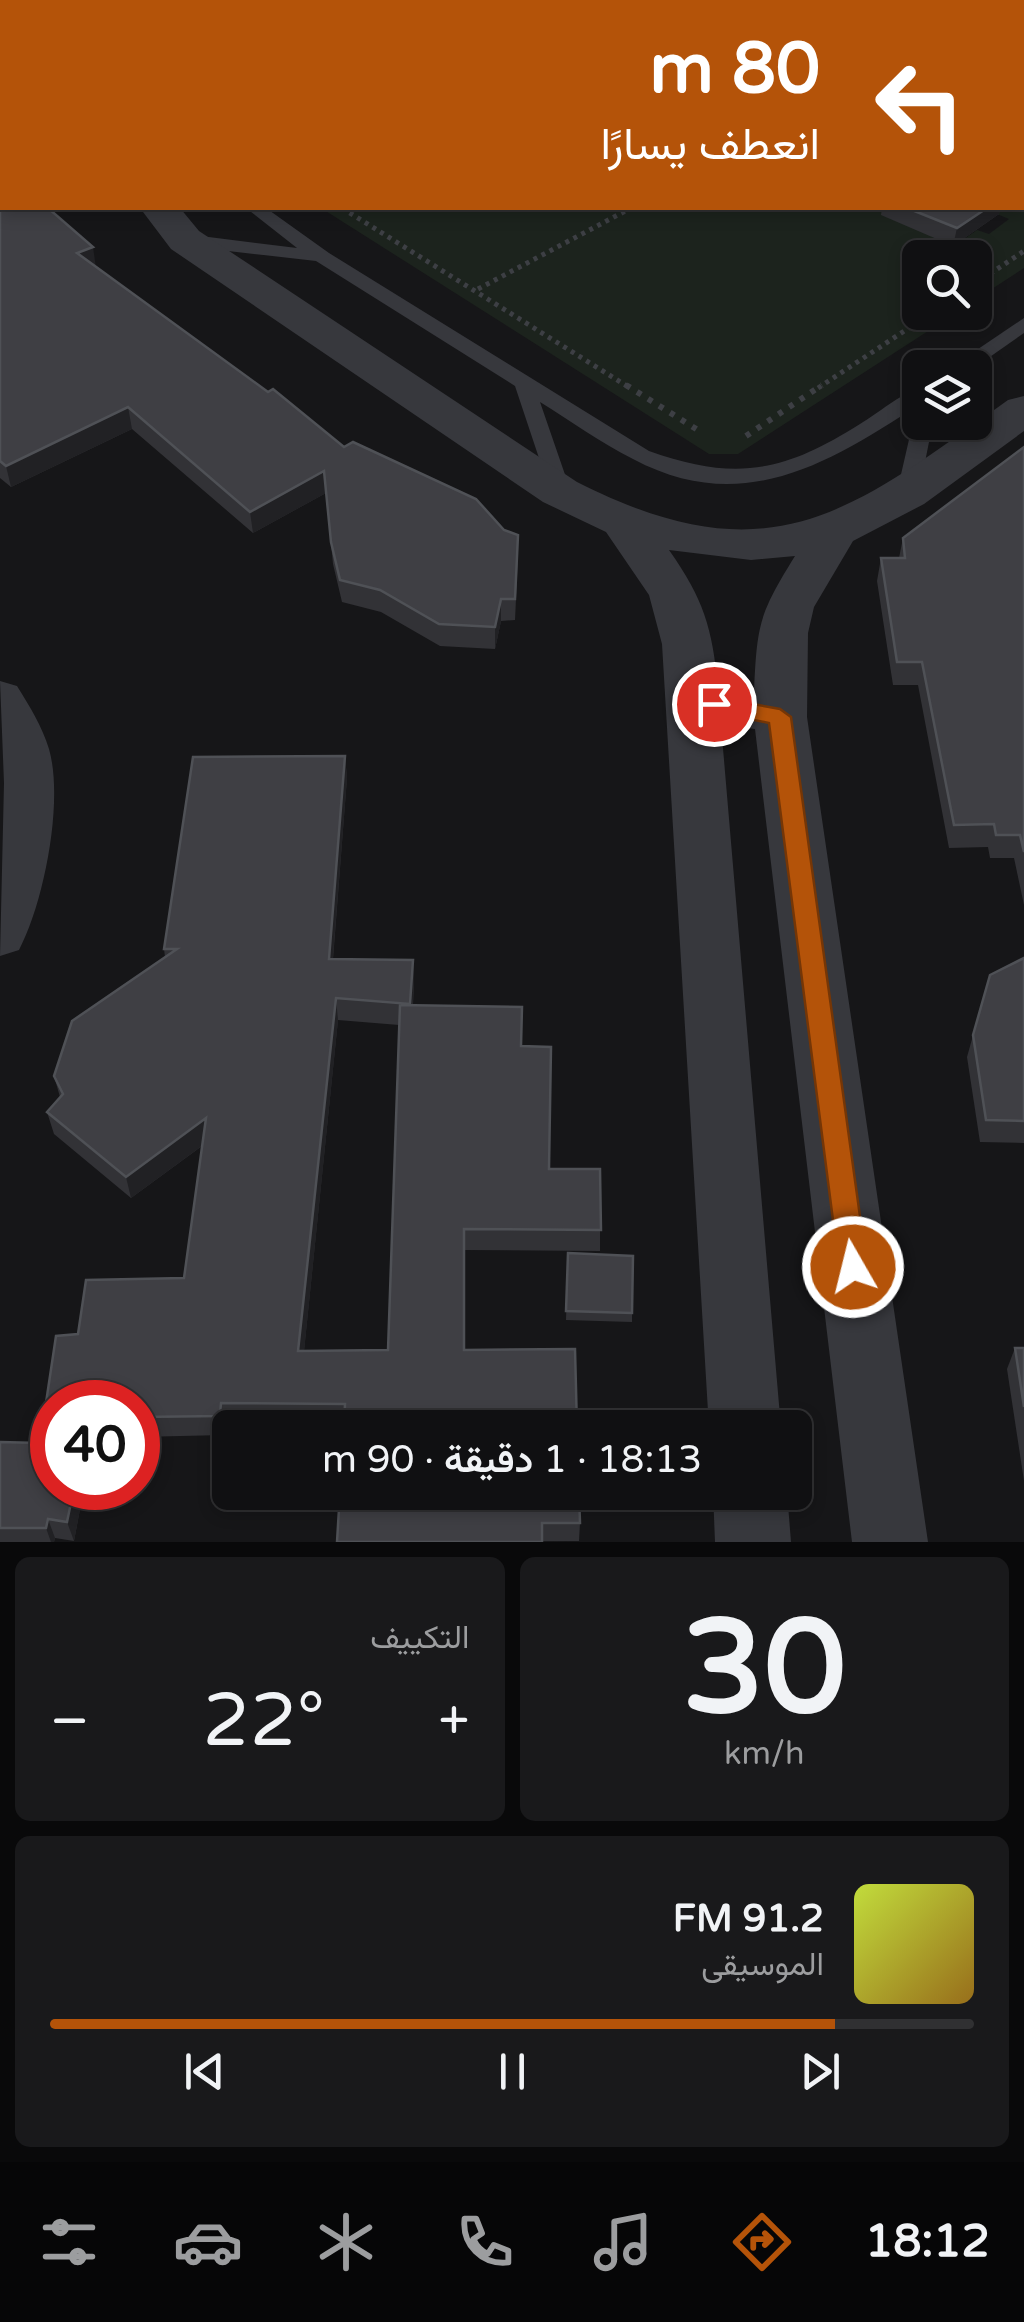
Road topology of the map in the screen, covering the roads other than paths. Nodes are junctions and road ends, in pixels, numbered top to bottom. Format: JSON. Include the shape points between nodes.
{"nodes":[{"id":1,"x":259,"y":210,"type":"edge"},
{"id":2,"x":173,"y":224,"type":"edge"},
{"id":3,"x":322,"y":256,"type":"junction"},
{"id":4,"x":1024,"y":324,"type":"edge"},
{"id":5,"x":986,"y":350,"type":"edge"},
{"id":6,"x":524,"y":383,"type":"junction"},
{"id":7,"x":902,"y":406,"type":"edge"},
{"id":8,"x":1024,"y":410,"type":"edge"},
{"id":9,"x":918,"y":440,"type":"edge"},
{"id":10,"x":560,"y":492,"type":"junction"},
{"id":11,"x":908,"y":492,"type":"junction"},
{"id":12,"x":626,"y":525,"type":"junction"},
{"id":13,"x":834,"y":531,"type":"junction"},
{"id":14,"x":0,"y":698,"type":"edge"},
{"id":15,"x":692,"y":706,"type":"junction"},
{"id":16,"x":780,"y":717,"type":"junction"},
{"id":17,"x":0,"y":935,"type":"edge"},
{"id":18,"x":744,"y":1410,"type":"edge"},
{"id":19,"x":751,"y":1510,"type":"edge"},
{"id":20,"x":753,"y":1542,"type":"edge"},
{"id":21,"x":890,"y":1542,"type":"edge"}],
"edges":[{"from":1,"to":3,"type":"lane"},
{"from":2,"to":3,"type":"lane"},
{"from":2,"to":10,"type":"street"},
{"from":3,"to":6,"type":"lane"},
{"from":4,"to":5,"type":"lane"},
{"from":6,"to":7,"type":"lane","via":[[642,456],[668,468],[728,478],[813,462]]},
{"from":6,"to":10,"type":"lane"},
{"from":8,"to":11,"type":"street"},
{"from":9,"to":11,"type":"lane"},
{"from":10,"to":12,"type":"street"},
{"from":11,"to":13,"type":"street"},
{"from":12,"to":13,"type":"street","via":[[735,543]]},
{"from":12,"to":15,"type":"street","via":[[667,581],[684,620]]},
{"from":13,"to":16,"type":"street","via":[[788,607]]},
{"from":14,"to":17,"type":"street","via":[[30,758],[29,803]]},
{"from":15,"to":16,"type":"street","via":[[736,706]]},
{"from":15,"to":18,"type":"street"},
{"from":16,"to":21,"type":"street"},
{"from":19,"to":20,"type":"street"}]}
